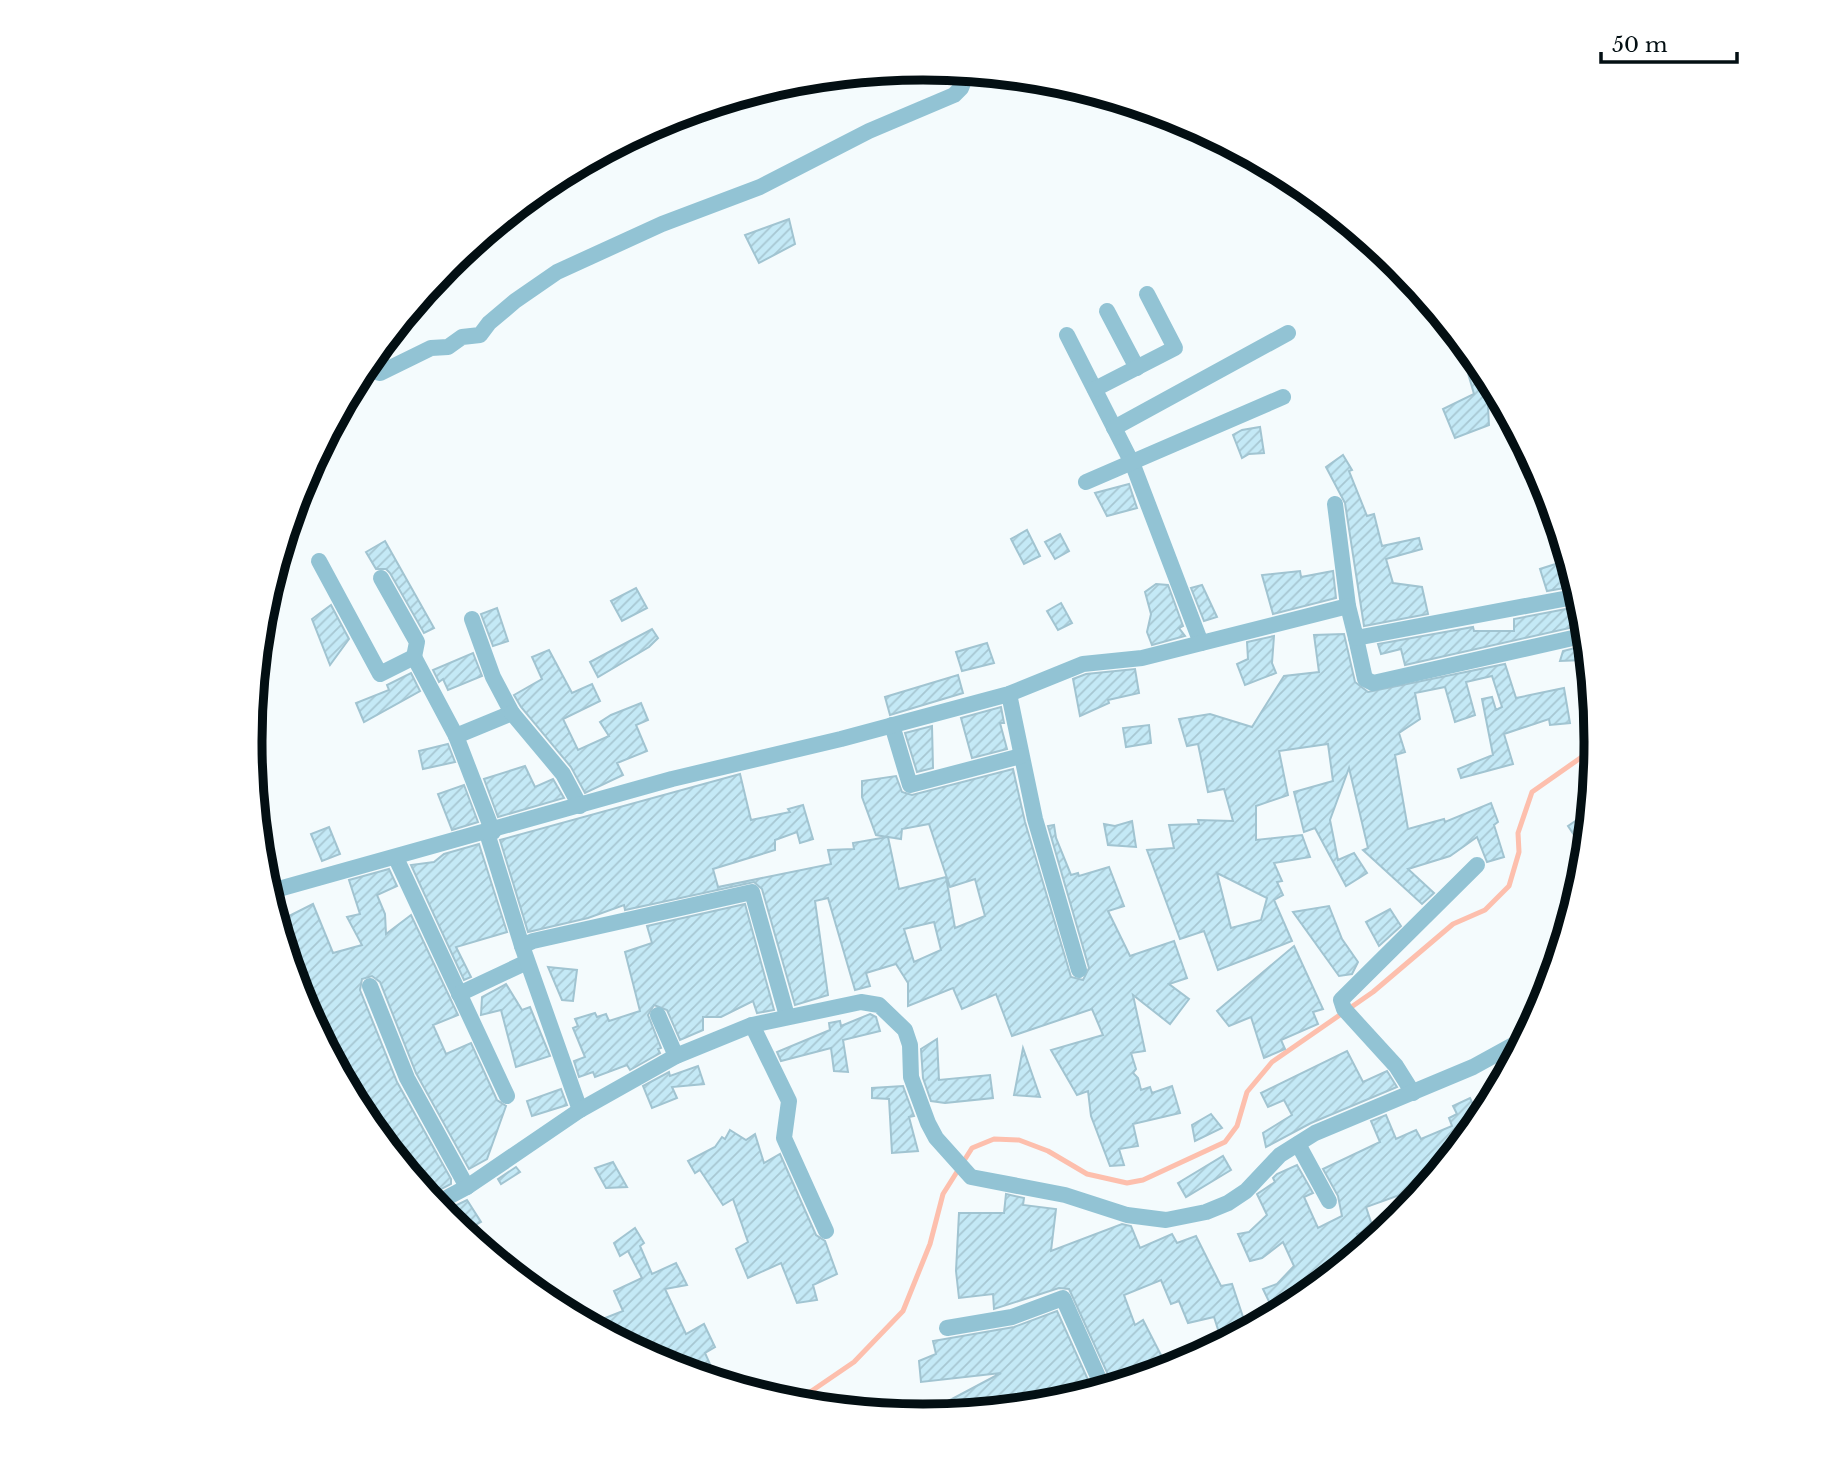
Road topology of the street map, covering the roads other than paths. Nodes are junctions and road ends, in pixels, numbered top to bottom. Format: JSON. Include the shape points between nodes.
{"nodes":[{"id":1,"x":963,"y":82,"type":"edge"},
{"id":2,"x":1147,"y":294,"type":"dead end"},
{"id":3,"x":1107,"y":311,"type":"dead end"},
{"id":4,"x":1287,"y":333,"type":"dead end"},
{"id":5,"x":1067,"y":335,"type":"dead end"},
{"id":6,"x":1137,"y":368,"type":"junction"},
{"id":7,"x":375,"y":371,"type":"edge"},
{"id":8,"x":1095,"y":389,"type":"junction"},
{"id":9,"x":1283,"y":397,"type":"dead end"},
{"id":10,"x":1114,"y":428,"type":"junction"},
{"id":11,"x":1133,"y":464,"type":"junction"},
{"id":12,"x":1086,"y":482,"type":"dead end"},
{"id":13,"x":1335,"y":504,"type":"dead end"},
{"id":14,"x":319,"y":561,"type":"dead end"},
{"id":15,"x":381,"y":578,"type":"dead end"},
{"id":16,"x":1568,"y":598,"type":"edge"},
{"id":17,"x":1348,"y":606,"type":"junction"},
{"id":18,"x":472,"y":619,"type":"dead end"},
{"id":19,"x":1576,"y":637,"type":"edge"},
{"id":20,"x":1356,"y":638,"type":"junction"},
{"id":21,"x":1201,"y":643,"type":"junction"},
{"id":22,"x":414,"y":657,"type":"junction"},
{"id":23,"x":1009,"y":694,"type":"junction"},
{"id":24,"x":512,"y":713,"type":"junction"},
{"id":25,"x":892,"y":725,"type":"junction"},
{"id":26,"x":456,"y":736,"type":"junction"},
{"id":27,"x":1021,"y":756,"type":"junction"},
{"id":28,"x":580,"y":806,"type":"junction"},
{"id":29,"x":490,"y":832,"type":"junction"},
{"id":30,"x":396,"y":858,"type":"junction"},
{"id":31,"x":1477,"y":865,"type":"dead end"},
{"id":32,"x":278,"y":889,"type":"edge"},
{"id":33,"x":522,"y":946,"type":"junction"},
{"id":34,"x":527,"y":962,"type":"junction"},
{"id":35,"x":1079,"y":970,"type":"dead end"},
{"id":36,"x":370,"y":986,"type":"dead end"},
{"id":37,"x":459,"y":994,"type":"junction"},
{"id":38,"x":658,"y":1015,"type":"dead end"},
{"id":39,"x":787,"y":1016,"type":"junction"},
{"id":40,"x":752,"y":1025,"type":"junction"},
{"id":41,"x":1510,"y":1046,"type":"edge"},
{"id":42,"x":676,"y":1056,"type":"junction"},
{"id":43,"x":1413,"y":1093,"type":"junction"},
{"id":44,"x":507,"y":1096,"type":"dead end"},
{"id":45,"x":580,"y":1110,"type":"junction"},
{"id":46,"x":1298,"y":1144,"type":"junction"},
{"id":47,"x":467,"y":1186,"type":"junction"},
{"id":48,"x":445,"y":1199,"type":"edge"},
{"id":49,"x":1329,"y":1201,"type":"dead end"},
{"id":50,"x":826,"y":1231,"type":"dead end"},
{"id":51,"x":947,"y":1328,"type":"dead end"},
{"id":52,"x":1099,"y":1379,"type":"edge"}],
"edges":[{"from":1,"to":7,"type":"street","via":[[954,95],[869,131],[760,187],[663,224],[558,272],[515,301],[480,335],[462,337],[448,347],[431,348],[380,373]]},
{"from":2,"to":6,"type":"street","via":[[1175,348]]},
{"from":3,"to":6,"type":"street"},
{"from":4,"to":10,"type":"street"},
{"from":5,"to":8,"type":"street"},
{"from":6,"to":8,"type":"street"},
{"from":8,"to":10,"type":"street"},
{"from":9,"to":11,"type":"street"},
{"from":10,"to":11,"type":"street"},
{"from":11,"to":12,"type":"street"},
{"from":11,"to":21,"type":"street"},
{"from":13,"to":17,"type":"street"},
{"from":14,"to":22,"type":"street","via":[[380,674]]},
{"from":15,"to":22,"type":"street","via":[[417,642]]},
{"from":16,"to":20,"type":"street"},
{"from":17,"to":20,"type":"street"},
{"from":17,"to":21,"type":"street"},
{"from":18,"to":24,"type":"street"},
{"from":19,"to":20,"type":"street","via":[[1373,683],[1365,679]]},
{"from":21,"to":23,"type":"street","via":[[1119,662],[1083,664]]},
{"from":22,"to":26,"type":"street"},
{"from":23,"to":25,"type":"street"},
{"from":23,"to":27,"type":"street"},
{"from":24,"to":26,"type":"street"},
{"from":24,"to":28,"type":"street","via":[[564,774]]},
{"from":25,"to":27,"type":"street","via":[[910,785]]},
{"from":25,"to":28,"type":"street"},
{"from":26,"to":29,"type":"street"},
{"from":27,"to":35,"type":"street"},
{"from":28,"to":29,"type":"street"},
{"from":29,"to":30,"type":"street"},
{"from":29,"to":33,"type":"street"},
{"from":30,"to":32,"type":"street"},
{"from":30,"to":37,"type":"street"},
{"from":31,"to":43,"type":"street","via":[[1343,997],[1349,1014],[1396,1066]]},
{"from":33,"to":34,"type":"street"},
{"from":33,"to":39,"type":"street","via":[[752,892]]},
{"from":34,"to":37,"type":"street"},
{"from":34,"to":45,"type":"street"},
{"from":36,"to":47,"type":"street","via":[[407,1079]]},
{"from":37,"to":44,"type":"street"},
{"from":38,"to":42,"type":"street"},
{"from":39,"to":40,"type":"street"},
{"from":39,"to":46,"type":"street","via":[[861,1002],[879,1005],[905,1030],[911,1077],[936,1138],[971,1177],[1065,1195],[1127,1215],[1166,1220],[1228,1203]]},
{"from":40,"to":42,"type":"street"},
{"from":40,"to":50,"type":"street","via":[[788,1111],[785,1142]]},
{"from":41,"to":43,"type":"street"},
{"from":42,"to":45,"type":"street"},
{"from":43,"to":46,"type":"street","via":[[1367,1109]]},
{"from":45,"to":47,"type":"street"},
{"from":46,"to":49,"type":"street"},
{"from":47,"to":48,"type":"street"},
{"from":51,"to":52,"type":"street","via":[[1012,1317],[1063,1298]]}]}
